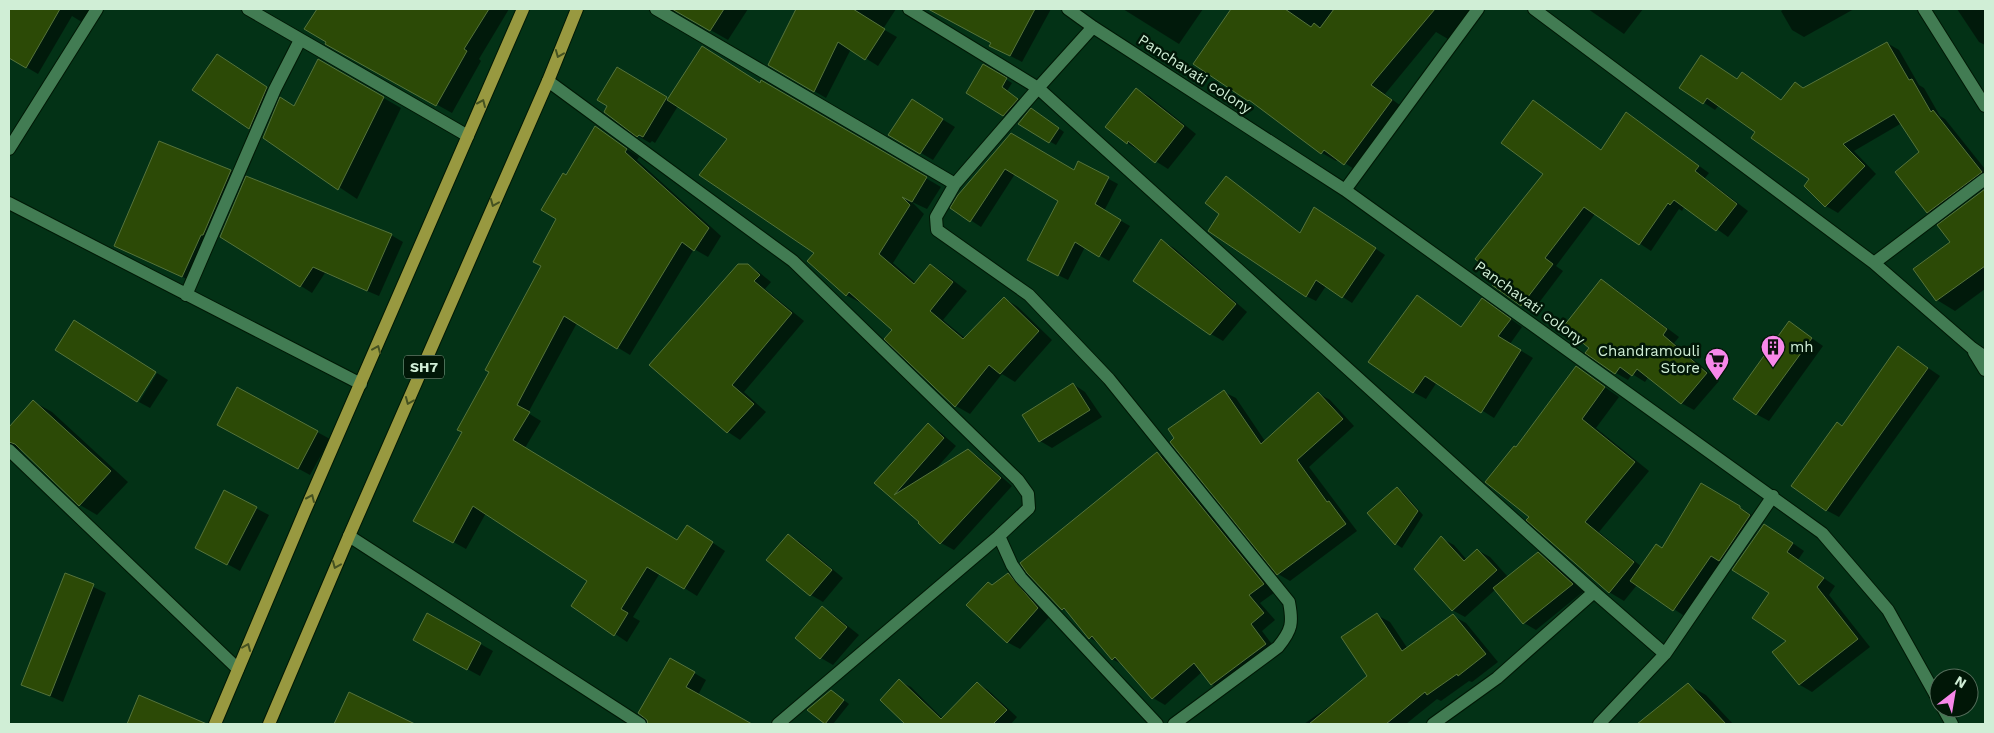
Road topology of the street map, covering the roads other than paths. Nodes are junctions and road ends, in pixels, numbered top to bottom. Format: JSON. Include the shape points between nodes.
{"nodes":[{"id":1,"x":97,"y":9,"type":"edge"},
{"id":2,"x":248,"y":9,"type":"edge"},
{"id":3,"x":523,"y":9,"type":"edge"},
{"id":4,"x":577,"y":9,"type":"edge"},
{"id":5,"x":656,"y":9,"type":"edge"},
{"id":6,"x":909,"y":9,"type":"edge"},
{"id":7,"x":1068,"y":9,"type":"edge"},
{"id":8,"x":1478,"y":9,"type":"edge"},
{"id":9,"x":1534,"y":9,"type":"edge"},
{"id":10,"x":1924,"y":9,"type":"edge"},
{"id":11,"x":1093,"y":27,"type":"junction"},
{"id":12,"x":300,"y":40,"type":"junction"},
{"id":13,"x":548,"y":81,"type":"junction"},
{"id":14,"x":1038,"y":88,"type":"junction"},
{"id":15,"x":1985,"y":106,"type":"edge"},
{"id":16,"x":468,"y":136,"type":"junction"},
{"id":17,"x":9,"y":149,"type":"edge"},
{"id":18,"x":1985,"y":179,"type":"edge"},
{"id":19,"x":955,"y":184,"type":"junction"},
{"id":20,"x":1344,"y":190,"type":"junction"},
{"id":21,"x":9,"y":203,"type":"edge"},
{"id":22,"x":1874,"y":263,"type":"junction"},
{"id":23,"x":186,"y":295,"type":"junction"},
{"id":24,"x":1972,"y":348,"type":"junction"},
{"id":25,"x":1985,"y":357,"type":"edge"},
{"id":26,"x":1985,"y":370,"type":"edge"},
{"id":27,"x":362,"y":384,"type":"junction"},
{"id":28,"x":9,"y":450,"type":"edge"},
{"id":29,"x":1773,"y":496,"type":"junction"},
{"id":30,"x":349,"y":536,"type":"junction"},
{"id":31,"x":999,"y":536,"type":"junction"},
{"id":32,"x":1594,"y":592,"type":"junction"},
{"id":33,"x":1666,"y":654,"type":"junction"},
{"id":34,"x":238,"y":669,"type":"junction"},
{"id":35,"x":1929,"y":683,"type":"edge"},
{"id":36,"x":215,"y":724,"type":"edge"},
{"id":37,"x":269,"y":724,"type":"edge"},
{"id":38,"x":640,"y":724,"type":"edge"},
{"id":39,"x":778,"y":724,"type":"edge"},
{"id":40,"x":1157,"y":724,"type":"edge"},
{"id":41,"x":1174,"y":724,"type":"edge"},
{"id":42,"x":1433,"y":724,"type":"edge"},
{"id":43,"x":1599,"y":724,"type":"edge"}],
"edges":[{"from":1,"to":17,"type":"street"},
{"from":2,"to":12,"type":"street"},
{"from":16,"to":3,"type":"main road","one_way":true},
{"from":4,"to":13,"type":"main road","number":"SH7","one_way":true},
{"from":5,"to":19,"type":"street"},
{"from":6,"to":14,"type":"street"},
{"from":7,"to":11,"type":"street","name":"Panchavati colony"},
{"from":8,"to":20,"type":"street"},
{"from":9,"to":22,"type":"street"},
{"from":10,"to":15,"type":"street"},
{"from":11,"to":14,"type":"street"},
{"from":11,"to":20,"type":"street","name":"Panchavati colony"},
{"from":12,"to":16,"type":"street"},
{"from":12,"to":23,"type":"street","via":[[274,88]]},
{"from":13,"to":30,"type":"main road","number":"SH7","one_way":true},
{"from":13,"to":31,"type":"street","via":[[792,261],[1018,480],[1028,494],[1030,508]]},
{"from":14,"to":19,"type":"street"},
{"from":14,"to":32,"type":"street"},
{"from":27,"to":16,"type":"main road","one_way":true},
{"from":18,"to":22,"type":"street"},
{"from":19,"to":41,"type":"street","via":[[936,217],[937,230],[1029,295],[1109,379],[1288,602],[1292,621],[1287,636],[1278,646]]},
{"from":20,"to":29,"type":"street","name":"Panchavati colony"},
{"from":21,"to":23,"type":"street"},
{"from":22,"to":24,"type":"street"},
{"from":23,"to":27,"type":"street"},
{"from":24,"to":25,"type":"street"},
{"from":24,"to":26,"type":"street"},
{"from":34,"to":27,"type":"main road","one_way":true},
{"from":28,"to":34,"type":"street"},
{"from":29,"to":33,"type":"street"},
{"from":29,"to":35,"type":"street","name":"Panchavati colony","via":[[1822,533],[1888,610]]},
{"from":30,"to":37,"type":"main road","number":"SH7","one_way":true},
{"from":30,"to":38,"type":"street"},
{"from":31,"to":39,"type":"street"},
{"from":31,"to":40,"type":"street","via":[[1021,578]]},
{"from":32,"to":33,"type":"street"},
{"from":32,"to":42,"type":"street","via":[[1497,678]]},
{"from":33,"to":43,"type":"street"},
{"from":34,"to":36,"type":"main road"}]}
